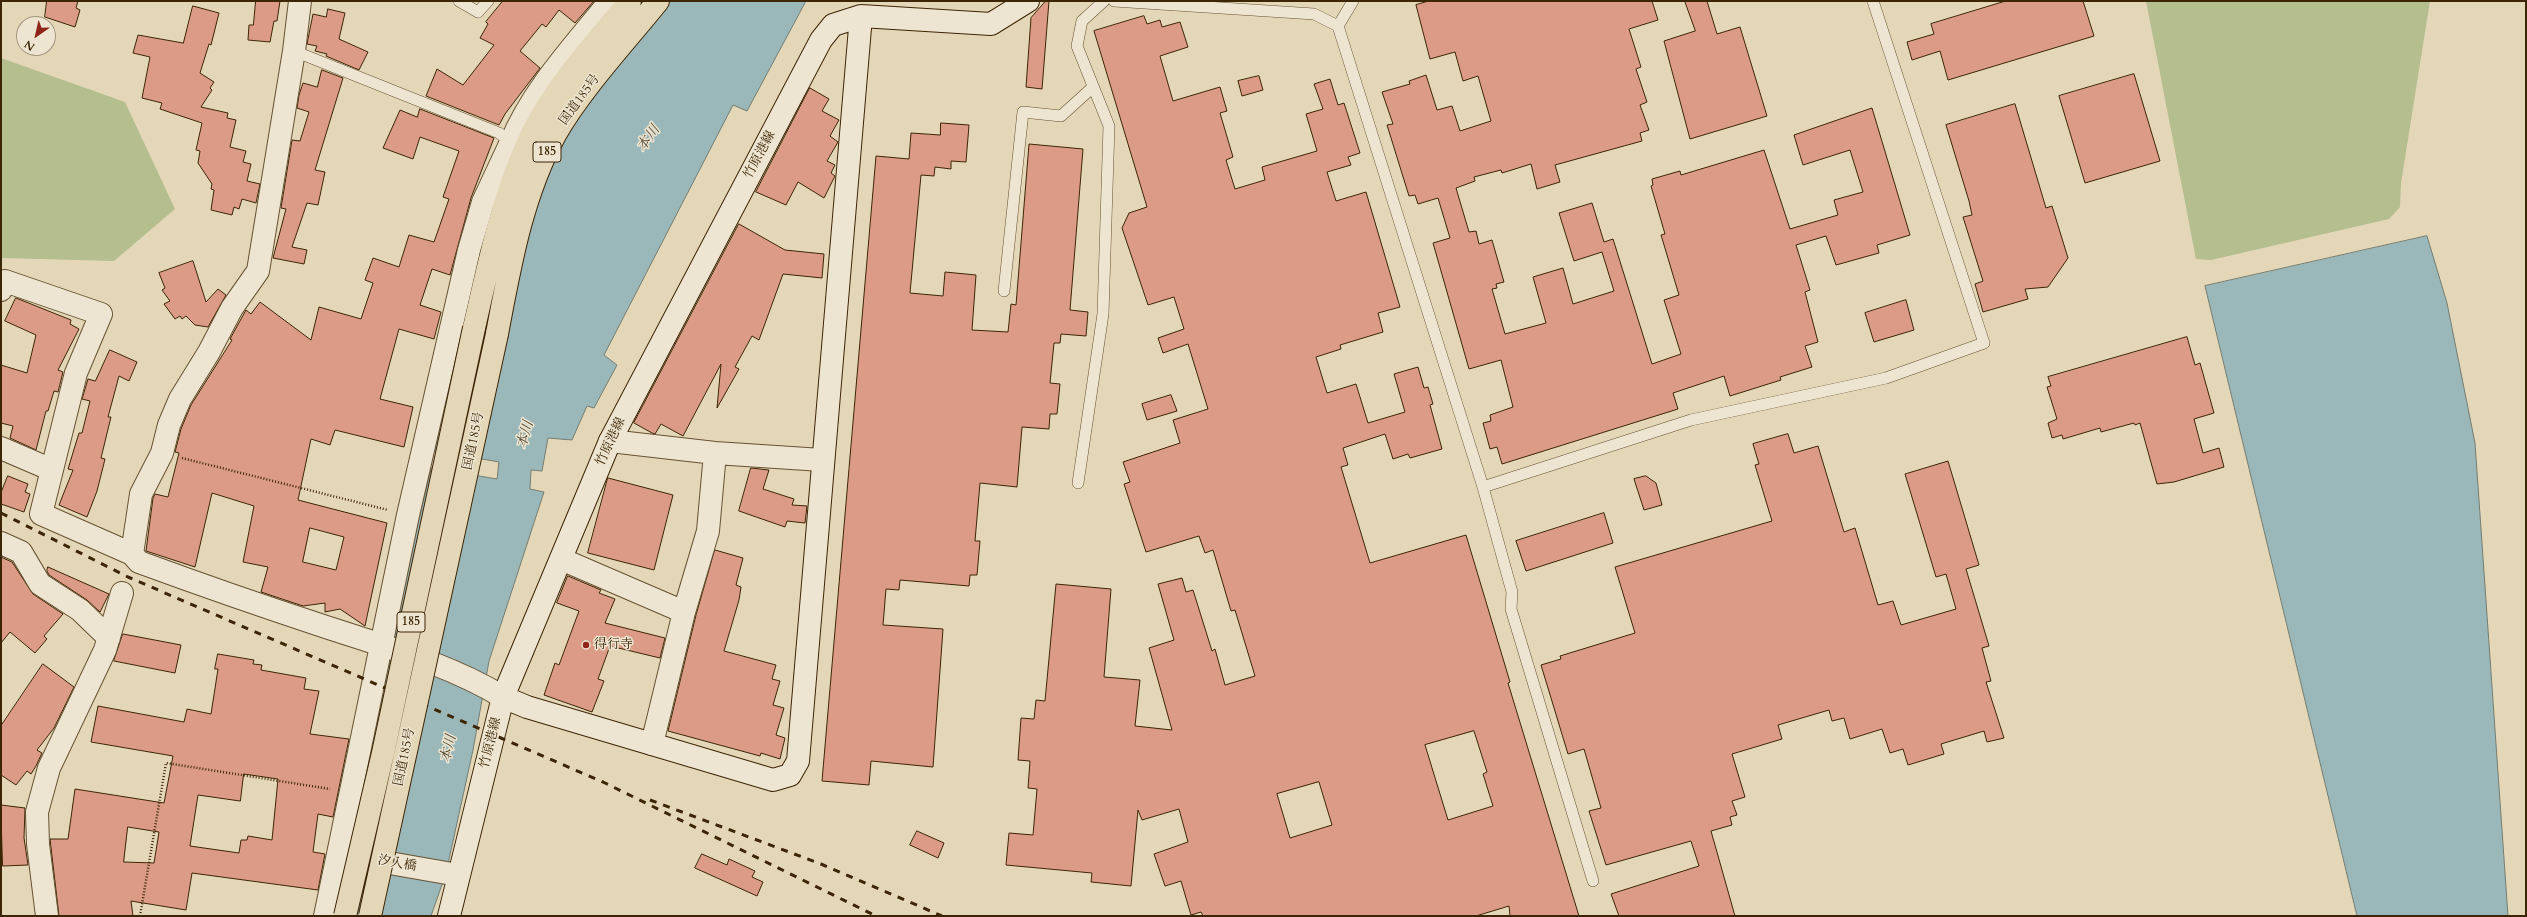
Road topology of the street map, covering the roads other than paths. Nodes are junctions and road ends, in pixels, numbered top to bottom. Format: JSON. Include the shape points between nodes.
{"nodes":[{"id":1,"x":300,"y":1,"type":"edge"},
{"id":2,"x":459,"y":1,"type":"edge"},
{"id":3,"x":488,"y":1,"type":"edge"},
{"id":4,"x":610,"y":1,"type":"edge"},
{"id":5,"x":630,"y":1,"type":"edge"},
{"id":6,"x":658,"y":1,"type":"edge"},
{"id":7,"x":1028,"y":1,"type":"edge"},
{"id":8,"x":1104,"y":1,"type":"edge"},
{"id":9,"x":1114,"y":1,"type":"edge"},
{"id":10,"x":1354,"y":1,"type":"edge"},
{"id":11,"x":1873,"y":1,"type":"edge"},
{"id":12,"x":861,"y":16,"type":"junction"},
{"id":13,"x":1338,"y":26,"type":"junction"},
{"id":14,"x":294,"y":51,"type":"junction"},
{"id":15,"x":1093,"y":87,"type":"junction"},
{"id":16,"x":526,"y":146,"type":"junction"},
{"id":17,"x":1,"y":290,"type":"edge"},
{"id":18,"x":1004,"y":291,"type":"dead end"},
{"id":19,"x":610,"y":441,"type":"junction"},
{"id":20,"x":1,"y":448,"type":"edge"},
{"id":21,"x":715,"y":452,"type":"junction"},
{"id":22,"x":822,"y":460,"type":"junction"},
{"id":23,"x":52,"y":470,"type":"junction"},
{"id":24,"x":1078,"y":483,"type":"dead end"},
{"id":25,"x":1483,"y":487,"type":"junction"},
{"id":26,"x":1,"y":543,"type":"edge"},
{"id":27,"x":132,"y":554,"type":"junction"},
{"id":28,"x":561,"y":559,"type":"junction"},
{"id":29,"x":122,"y":593,"type":"dead end"},
{"id":30,"x":684,"y":612,"type":"junction"},
{"id":31,"x":109,"y":638,"type":"junction"},
{"id":32,"x":387,"y":647,"type":"junction"},
{"id":33,"x":503,"y":697,"type":"junction"},
{"id":34,"x":652,"y":744,"type":"junction"},
{"id":35,"x":343,"y":855,"type":"junction"},
{"id":36,"x":452,"y":874,"type":"junction"},
{"id":37,"x":1593,"y":881,"type":"dead end"},
{"id":38,"x":47,"y":916,"type":"edge"},
{"id":39,"x":325,"y":916,"type":"edge"},
{"id":40,"x":344,"y":916,"type":"edge"},
{"id":41,"x":370,"y":916,"type":"edge"},
{"id":42,"x":449,"y":916,"type":"edge"}],
"edges":[{"from":1,"to":14,"type":"street"},
{"from":2,"to":3,"type":"lane","via":[[478,12]]},
{"from":4,"to":16,"type":"street","via":[[543,85],[520,121]]},
{"from":5,"to":16,"type":"highway","name":"国道185号","number":"185","via":[[550,104]]},
{"from":6,"to":16,"type":"highway","name":"国道185号","number":"185","via":[[570,113]]},
{"from":7,"to":12,"type":"street","name":"竹原港線","via":[[991,24]]},
{"from":8,"to":15,"type":"lane","via":[[1082,21],[1077,46]]},
{"from":9,"to":13,"type":"lane","via":[[1314,14]]},
{"from":10,"to":13,"type":"lane"},
{"from":11,"to":25,"type":"lane","via":[[1984,343],[1886,378],[1692,420]]},
{"from":12,"to":19,"type":"street","name":"竹原港線","via":[[832,24],[821,40]]},
{"from":12,"to":22,"type":"street"},
{"from":13,"to":25,"type":"lane"},
{"from":14,"to":16,"type":"lane"},
{"from":14,"to":27,"type":"street","via":[[258,271],[232,308],[180,399],[169,425],[162,453],[141,494]]},
{"from":15,"to":18,"type":"lane","via":[[1061,116],[1023,112]]},
{"from":15,"to":24,"type":"lane","via":[[1109,126],[1104,314]]},
{"from":16,"to":32,"type":"street","via":[[483,202],[469,250],[408,515]]},
{"from":16,"to":40,"type":"highway","name":"国道185号","number":"185","bridge":true,"via":[[494,239],[385,746]]},
{"from":16,"to":41,"type":"highway","name":"国道185号","number":"185","bridge":true,"via":[[527,200],[513,246],[497,334]]},
{"from":17,"to":23,"type":"street","via":[[5,281],[101,314],[76,373]]},
{"from":19,"to":21,"type":"street"},
{"from":19,"to":28,"type":"street","name":"竹原港線"},
{"from":20,"to":23,"type":"street"},
{"from":21,"to":22,"type":"street"},
{"from":21,"to":30,"type":"street","via":[[708,531]]},
{"from":22,"to":34,"type":"street","via":[[798,761],[790,774],[773,780]]},
{"from":23,"to":27,"type":"street","via":[[40,514]]},
{"from":25,"to":37,"type":"lane","via":[[1512,592],[1511,609]]},
{"from":26,"to":31,"type":"street","via":[[21,552],[40,584],[80,610]]},
{"from":27,"to":32,"type":"street","via":[[139,562],[254,604]]},
{"from":28,"to":30,"type":"street"},
{"from":28,"to":33,"type":"street","name":"竹原港線"},
{"from":29,"to":31,"type":"street"},
{"from":30,"to":34,"type":"street"},
{"from":31,"to":38,"type":"street","via":[[49,768],[37,812],[38,844]]},
{"from":32,"to":33,"type":"street","bridge":true,"via":[[484,685]]},
{"from":32,"to":35,"type":"street","via":[[350,793]]},
{"from":33,"to":34,"type":"street","via":[[527,707]]},
{"from":33,"to":36,"type":"street","name":"竹原港線"},
{"from":35,"to":36,"type":"street","name":"汐入橋","bridge":true},
{"from":35,"to":39,"type":"street"},
{"from":36,"to":42,"type":"street","name":"竹原港線"}]}
